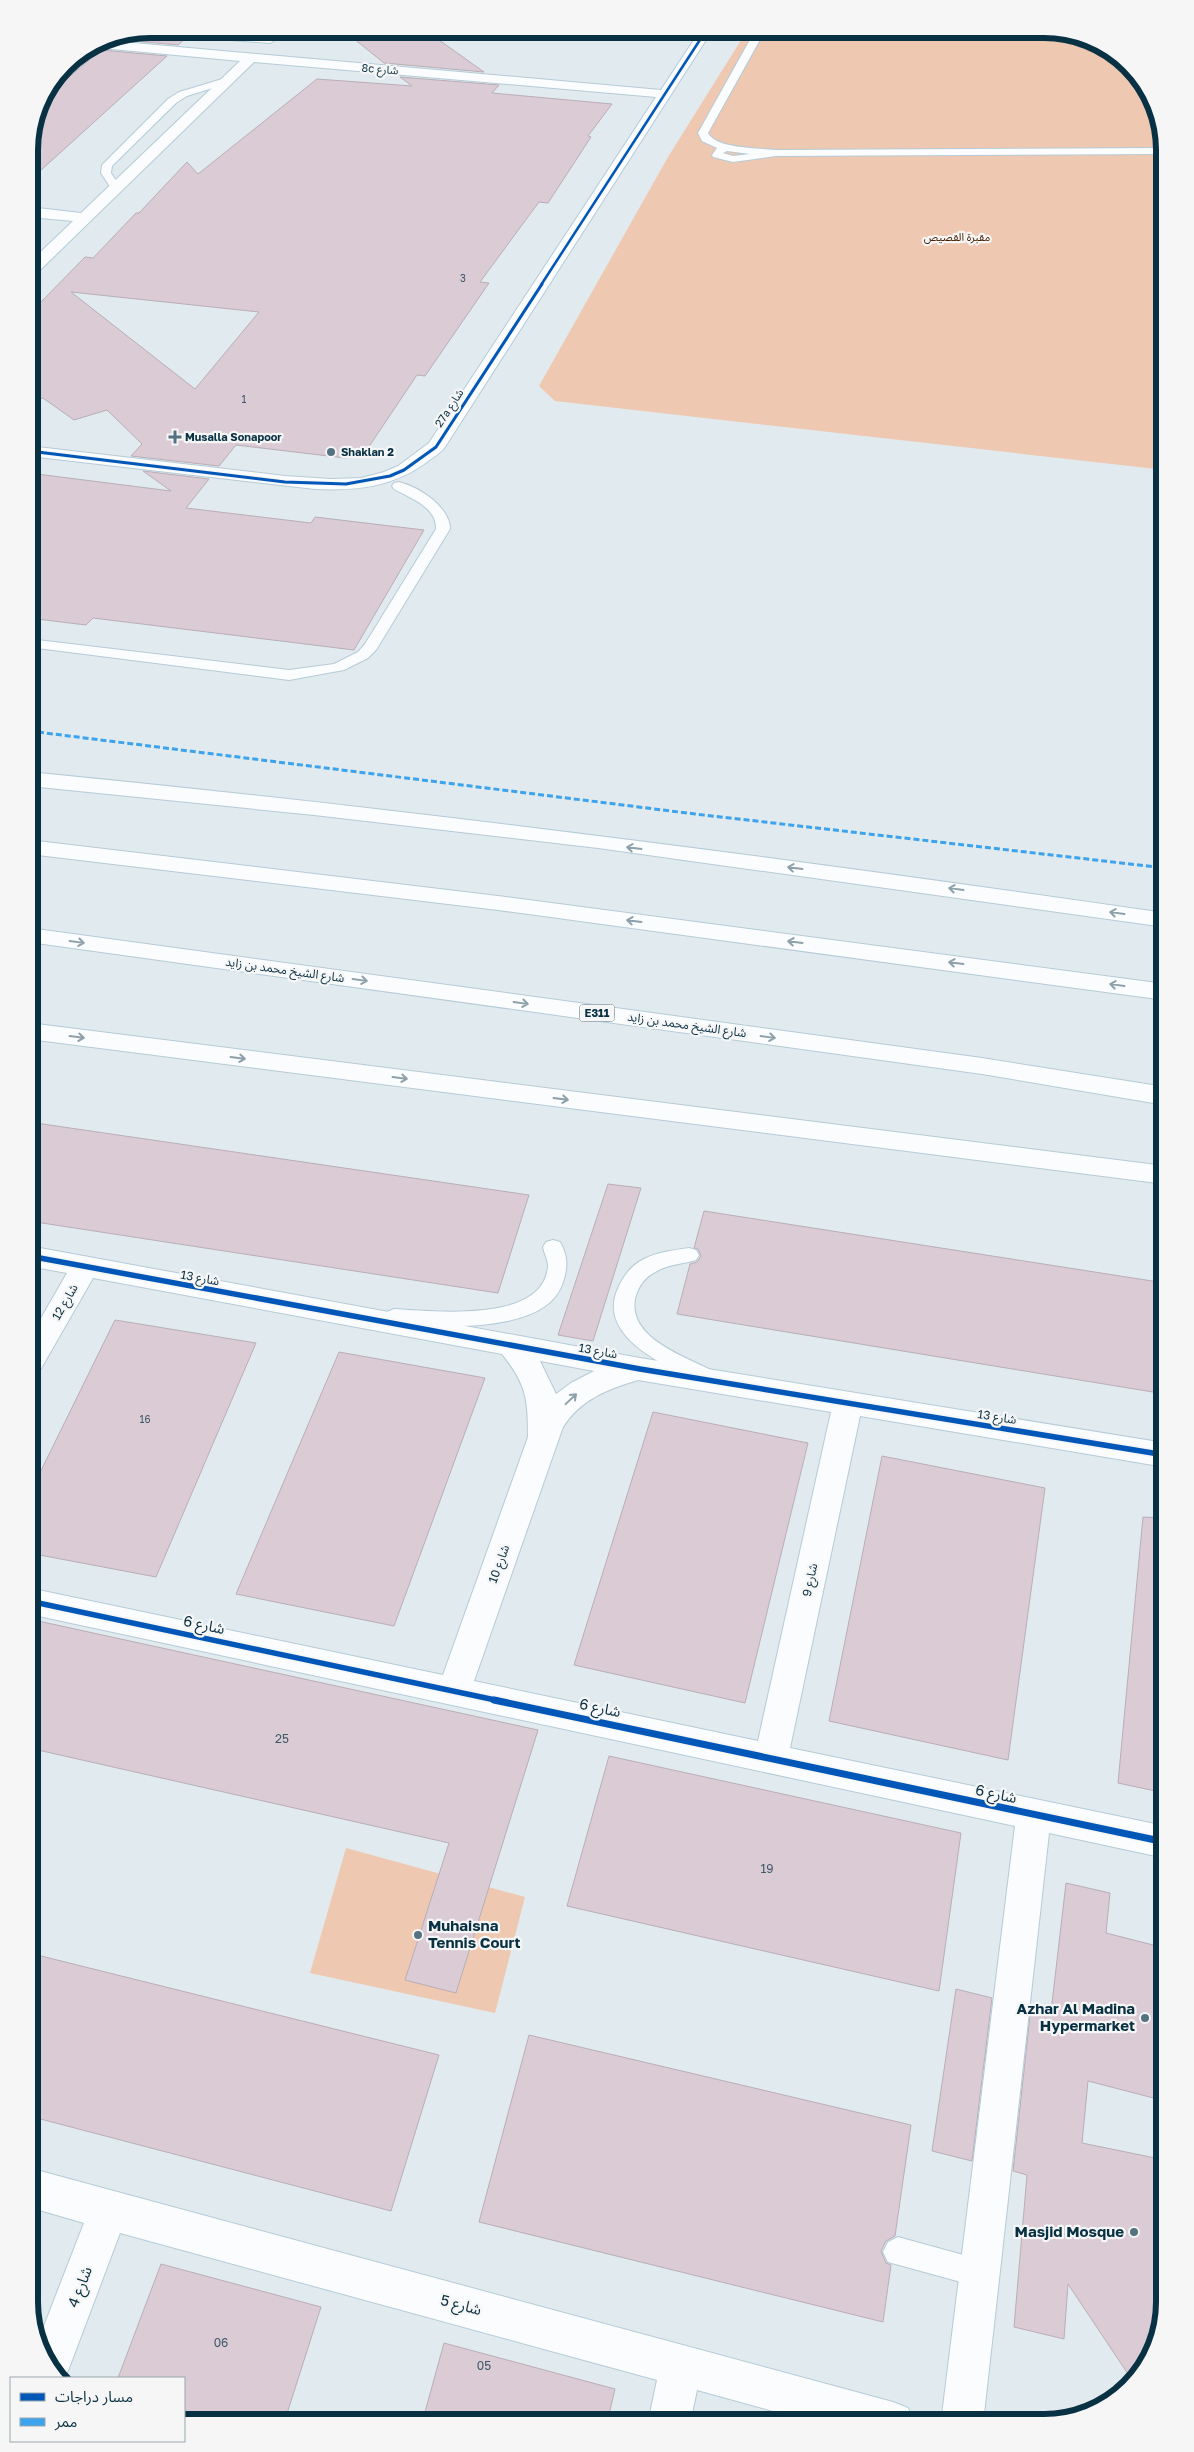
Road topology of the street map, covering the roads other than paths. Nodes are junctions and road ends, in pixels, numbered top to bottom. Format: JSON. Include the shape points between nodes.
{"nodes":[{"id":1,"x":163,"y":38,"type":"edge"},
{"id":2,"x":259,"y":38,"type":"edge"},
{"id":3,"x":701,"y":38,"type":"edge"},
{"id":4,"x":756,"y":38,"type":"edge"},
{"id":5,"x":270,"y":39,"type":"dead end"},
{"id":6,"x":109,"y":45,"type":"edge"},
{"id":7,"x":150,"y":48,"type":"junction"},
{"id":8,"x":252,"y":57,"type":"junction"},
{"id":9,"x":229,"y":80,"type":"junction"},
{"id":10,"x":664,"y":94,"type":"junction"},
{"id":11,"x":1156,"y":151,"type":"edge"},
{"id":12,"x":116,"y":188,"type":"junction"},
{"id":13,"x":38,"y":213,"type":"edge"},
{"id":14,"x":85,"y":218,"type":"junction"},
{"id":15,"x":38,"y":263,"type":"edge"},
{"id":16,"x":436,"y":447,"type":"junction"},
{"id":17,"x":38,"y":452,"type":"edge"},
{"id":18,"x":285,"y":482,"type":"junction"},
{"id":19,"x":399,"y":486,"type":"junction"},
{"id":20,"x":38,"y":645,"type":"edge"},
{"id":21,"x":38,"y":763,"type":"edge"},
{"id":22,"x":38,"y":780,"type":"edge"},
{"id":23,"x":232,"y":798,"type":"junction"},
{"id":24,"x":38,"y":848,"type":"edge"},
{"id":25,"x":1156,"y":919,"type":"edge"},
{"id":26,"x":38,"y":936,"type":"edge"},
{"id":27,"x":1156,"y":991,"type":"edge"},
{"id":28,"x":38,"y":1032,"type":"edge"},
{"id":29,"x":1156,"y":1095,"type":"edge"},
{"id":30,"x":1156,"y":1174,"type":"edge"},
{"id":31,"x":553,"y":1247,"type":"dead end"},
{"id":32,"x":689,"y":1255,"type":"dead end"},
{"id":33,"x":38,"y":1258,"type":"edge"},
{"id":34,"x":85,"y":1267,"type":"junction"},
{"id":35,"x":359,"y":1317,"type":"junction"},
{"id":36,"x":511,"y":1345,"type":"junction"},
{"id":37,"x":38,"y":1348,"type":"edge"},
{"id":38,"x":640,"y":1369,"type":"junction"},
{"id":39,"x":714,"y":1381,"type":"junction"},
{"id":40,"x":848,"y":1403,"type":"junction"},
{"id":41,"x":543,"y":1438,"type":"junction"},
{"id":42,"x":1156,"y":1454,"type":"edge"},
{"id":43,"x":38,"y":1603,"type":"edge"},
{"id":44,"x":454,"y":1690,"type":"junction"},
{"id":45,"x":771,"y":1757,"type":"junction"},
{"id":46,"x":1034,"y":1815,"type":"junction"},
{"id":47,"x":1156,"y":1840,"type":"edge"},
{"id":48,"x":38,"y":2190,"type":"edge"},
{"id":49,"x":110,"y":2210,"type":"junction"},
{"id":50,"x":898,"y":2252,"type":"dead end"},
{"id":51,"x":980,"y":2272,"type":"junction"},
{"id":52,"x":52,"y":2358,"type":"edge"},
{"id":53,"x":681,"y":2366,"type":"junction"},
{"id":54,"x":671,"y":2414,"type":"edge"},
{"id":55,"x":860,"y":2414,"type":"edge"},
{"id":56,"x":963,"y":2414,"type":"edge"}],
"edges":[{"from":1,"to":7,"type":"main road"},
{"from":2,"to":5,"type":"main road"},
{"from":3,"to":10,"type":"main road","name":"27a شارع"},
{"from":4,"to":11,"type":"lane","via":[[703,133],[706,139],[726,148],[776,154]]},
{"from":6,"to":7,"type":"main road","name":"8c شارع"},
{"from":7,"to":8,"type":"main road","name":"8c شارع"},
{"from":8,"to":9,"type":"main road"},
{"from":8,"to":10,"type":"main road","name":"8c شارع"},
{"from":9,"to":12,"type":"main road"},
{"from":9,"to":12,"type":"lane","via":[[172,100],[107,165],[106,173]]},
{"from":10,"to":16,"type":"main road","name":"27a شارع"},
{"from":12,"to":14,"type":"main road"},
{"from":13,"to":14,"type":"main road"},
{"from":14,"to":15,"type":"main road"},
{"from":16,"to":18,"type":"main road","name":"27a شارع","via":[[404,470],[382,478],[350,484]]},
{"from":16,"to":19,"type":"main road","name":"27a شارع","via":[[435,458],[428,469]]},
{"from":17,"to":18,"type":"main road","name":"27a شارع"},
{"from":18,"to":19,"type":"main road","name":"27a شارع","via":[[348,493],[376,492]]},
{"from":19,"to":20,"type":"lane","via":[[437,511],[443,520],[443,529],[371,647],[352,661],[315,672],[273,674]]},
{"from":21,"to":23,"type":"main road"},
{"from":22,"to":23,"type":"main road"},
{"from":25,"to":23,"type":"main road","one_way":true,"via":[[836,873]]},
{"from":27,"to":24,"type":"main road","one_way":true,"via":[[498,903]]},
{"from":26,"to":29,"type":"main road","name":"شارع الشيخ محمد بن زايد","number":"E311","one_way":true,"via":[[982,1066]]},
{"from":28,"to":30,"type":"main road","one_way":true},
{"from":31,"to":35,"type":"lane","via":[[558,1265],[553,1283],[541,1299],[521,1311],[473,1318]]},
{"from":32,"to":39,"type":"lane","via":[[665,1259],[639,1273],[630,1283],[623,1301],[625,1319],[637,1336],[656,1350]]},
{"from":33,"to":34,"type":"main road","name":"شارع 13"},
{"from":34,"to":35,"type":"main road","name":"شارع 13"},
{"from":34,"to":37,"type":"main road","name":"شارع 12"},
{"from":35,"to":36,"type":"main road","name":"شارع 13"},
{"from":36,"to":38,"type":"main road","name":"شارع 13"},
{"from":36,"to":41,"type":"main road","name":"شارع 10","via":[[529,1366],[541,1388],[546,1412]]},
{"from":38,"to":39,"type":"main road","name":"شارع 13"},
{"from":41,"to":38,"type":"main road","name":"شارع 10","one_way":true,"via":[[557,1413],[579,1392],[607,1377]]},
{"from":39,"to":40,"type":"main road","name":"شارع 13"},
{"from":40,"to":42,"type":"main road","name":"شارع 13"},
{"from":40,"to":45,"type":"main road","name":"شارع 9"},
{"from":41,"to":44,"type":"main road","name":"شارع 10"},
{"from":43,"to":44,"type":"main road","name":"شارع 6"},
{"from":44,"to":45,"type":"main road","name":"شارع 6"},
{"from":45,"to":46,"type":"main road","name":"شارع 6"},
{"from":46,"to":47,"type":"main road","name":"شارع 6"},
{"from":46,"to":51,"type":"main road"},
{"from":48,"to":49,"type":"main road","name":"شارع 5"},
{"from":49,"to":52,"type":"main road","name":"شارع 4"},
{"from":49,"to":53,"type":"main road","name":"شارع 5"},
{"from":50,"to":51,"type":"lane"},
{"from":51,"to":56,"type":"main road"},
{"from":53,"to":54,"type":"main road"},
{"from":53,"to":55,"type":"main road","name":"شارع 5"}]}
